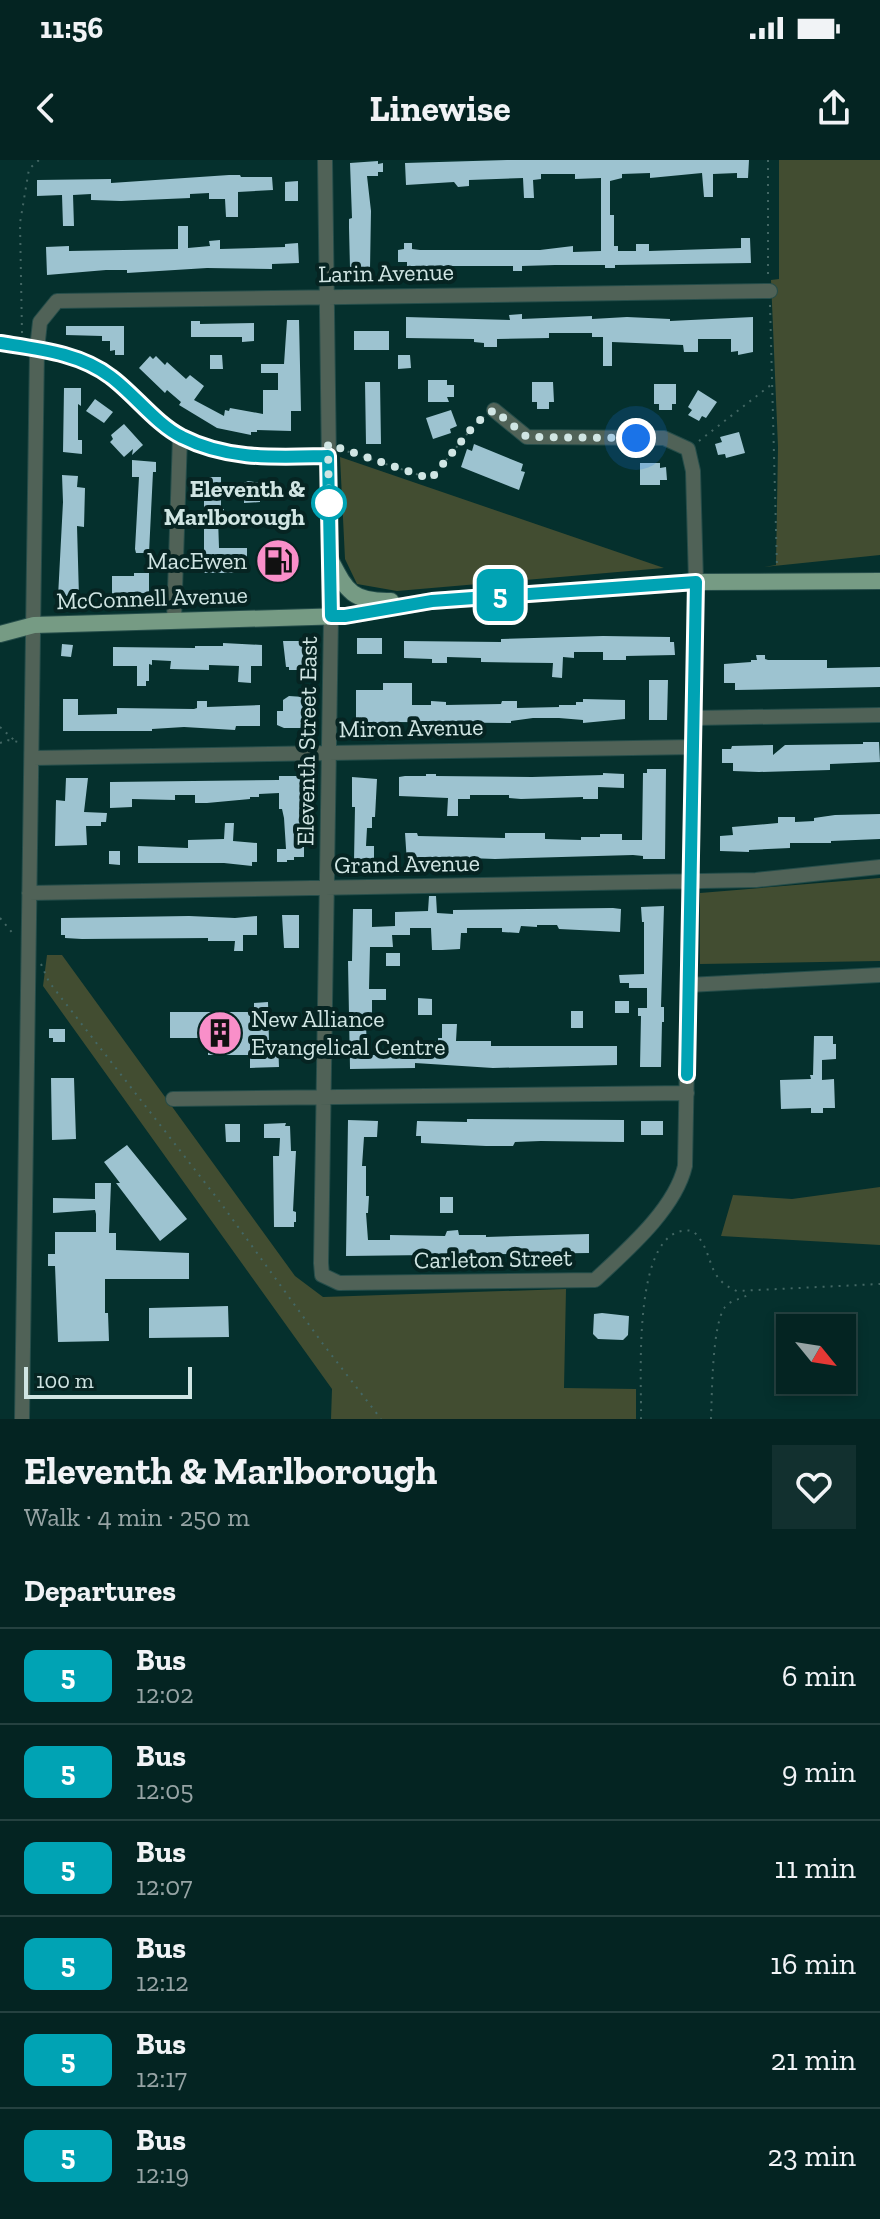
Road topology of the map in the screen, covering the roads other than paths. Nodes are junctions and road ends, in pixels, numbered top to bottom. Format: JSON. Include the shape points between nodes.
{"nodes":[{"id":1,"x":325,"y":160,"type":"edge"},
{"id":2,"x":770,"y":291,"type":"road end"},
{"id":3,"x":328,"y":295,"type":"junction"},
{"id":4,"x":0,"y":343,"type":"edge"},
{"id":5,"x":29,"y":348,"type":"junction"},
{"id":6,"x":494,"y":410,"type":"road end"},
{"id":7,"x":180,"y":436,"type":"junction"},
{"id":8,"x":328,"y":450,"type":"junction"},
{"id":9,"x":331,"y":561,"type":"junction"},
{"id":10,"x":880,"y":581,"type":"edge"},
{"id":11,"x":696,"y":582,"type":"junction"},
{"id":12,"x":432,"y":601,"type":"junction"},
{"id":13,"x":331,"y":616,"type":"junction"},
{"id":14,"x":174,"y":621,"type":"junction"},
{"id":15,"x":34,"y":625,"type":"junction"},
{"id":16,"x":0,"y":634,"type":"edge"},
{"id":17,"x":880,"y":715,"type":"edge"},
{"id":18,"x":694,"y":718,"type":"junction"},
{"id":19,"x":694,"y":747,"type":"junction"},
{"id":20,"x":329,"y":751,"type":"junction"},
{"id":21,"x":33,"y":758,"type":"junction"},
{"id":22,"x":880,"y":867,"type":"edge"},
{"id":23,"x":689,"y":881,"type":"junction"},
{"id":24,"x":327,"y":887,"type":"junction"},
{"id":25,"x":29,"y":893,"type":"junction"},
{"id":26,"x":880,"y":975,"type":"edge"},
{"id":27,"x":688,"y":985,"type":"junction"},
{"id":28,"x":687,"y":1096,"type":"junction"},
{"id":29,"x":322,"y":1097,"type":"junction"},
{"id":30,"x":173,"y":1099,"type":"dead end"},
{"id":31,"x":321,"y":1227,"type":"joint"},
{"id":32,"x":22,"y":1419,"type":"edge"}],
"edges":[{"from":1,"to":3,"type":"street","name":"Eleventh Street East"},
{"from":2,"to":3,"type":"street","name":"Larin Avenue"},
{"from":3,"to":5,"type":"street","name":"Larin Avenue","via":[[57,301]]},
{"from":3,"to":8,"type":"street","name":"Eleventh Street East"},
{"from":4,"to":5,"type":"street"},
{"from":5,"to":7,"type":"street","via":[[76,358],[110,375]]},
{"from":5,"to":15,"type":"street","name":"Larin Avenue"},
{"from":6,"to":11,"type":"street","via":[[527,437],[664,438],[688,449]]},
{"from":7,"to":8,"type":"street","via":[[248,457]]},
{"from":7,"to":14,"type":"street"},
{"from":8,"to":9,"type":"street","name":"Eleventh Street East"},
{"from":9,"to":12,"type":"main road","via":[[345,588],[357,597]]},
{"from":9,"to":13,"type":"street","name":"Eleventh Street East"},
{"from":10,"to":11,"type":"main road","name":"McConnell Avenue"},
{"from":11,"to":12,"type":"main road","name":"McConnell Avenue"},
{"from":11,"to":18,"type":"street"},
{"from":12,"to":13,"type":"main road","name":"McConnell Avenue"},
{"from":13,"to":14,"type":"main road","name":"McConnell Avenue"},
{"from":13,"to":20,"type":"street","name":"Eleventh Street East"},
{"from":14,"to":15,"type":"main road","name":"McConnell Avenue"},
{"from":15,"to":16,"type":"main road","name":"McConnell Avenue"},
{"from":15,"to":21,"type":"street","name":"Larin Avenue"},
{"from":17,"to":18,"type":"street"},
{"from":18,"to":19,"type":"street"},
{"from":19,"to":20,"type":"street","name":"Miron Avenue"},
{"from":19,"to":23,"type":"street"},
{"from":20,"to":21,"type":"street","name":"Miron Avenue"},
{"from":20,"to":24,"type":"street","name":"Eleventh Street East"},
{"from":21,"to":25,"type":"street","name":"Larin Avenue"},
{"from":22,"to":23,"type":"street","name":"Grand Avenue"},
{"from":23,"to":24,"type":"street","name":"Grand Avenue"},
{"from":23,"to":27,"type":"street"},
{"from":24,"to":25,"type":"street","name":"Grand Avenue"},
{"from":24,"to":29,"type":"street","name":"Eleventh Street East"},
{"from":25,"to":32,"type":"street","name":"Larin Avenue"},
{"from":26,"to":27,"type":"street"},
{"from":27,"to":28,"type":"street"},
{"from":28,"to":29,"type":"street"},
{"from":28,"to":31,"type":"street","name":"Carleton Street","via":[[685,1166],[677,1190],[595,1280],[339,1283],[322,1275]]},
{"from":29,"to":30,"type":"street"},
{"from":29,"to":31,"type":"street","name":"Eleventh Street East"}]}
